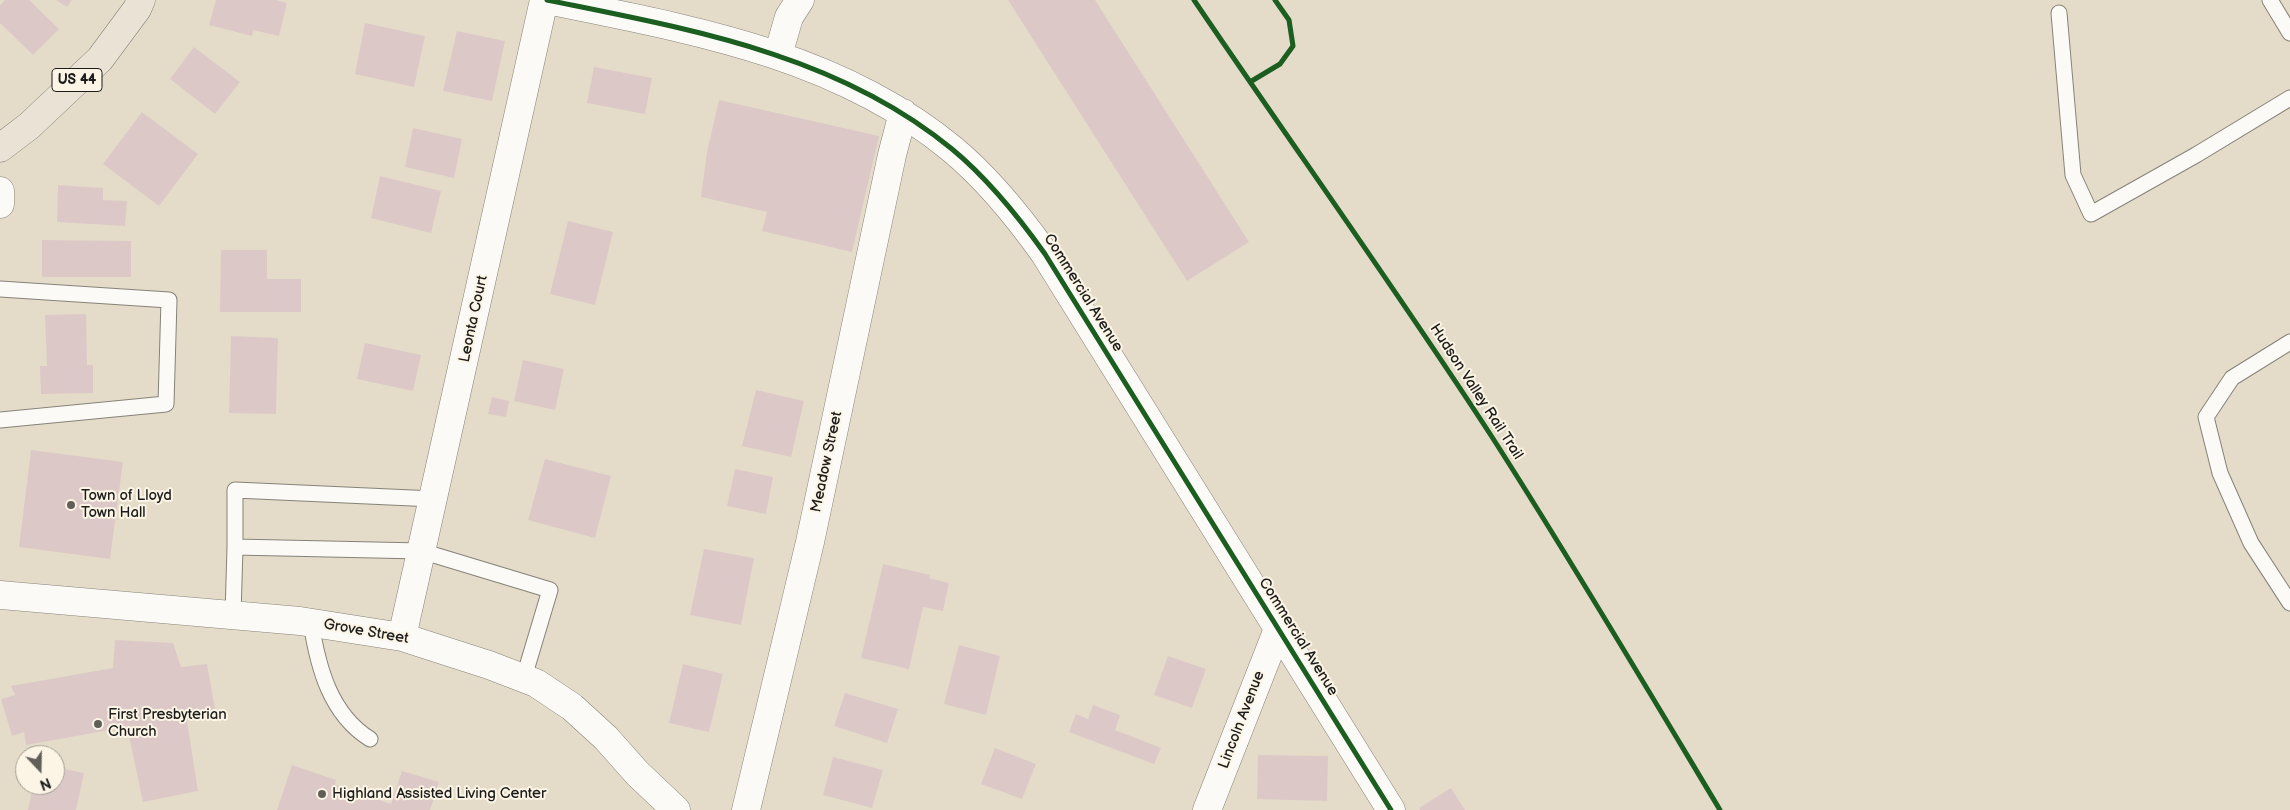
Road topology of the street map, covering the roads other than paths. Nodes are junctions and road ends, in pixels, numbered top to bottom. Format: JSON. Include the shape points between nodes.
{"nodes":[{"id":1,"x":141,"y":0,"type":"edge"},
{"id":2,"x":545,"y":0,"type":"edge"},
{"id":3,"x":800,"y":0,"type":"edge"},
{"id":4,"x":2270,"y":0,"type":"edge"},
{"id":5,"x":2059,"y":13,"type":"dead end"},
{"id":6,"x":2290,"y":34,"type":"edge"},
{"id":7,"x":778,"y":55,"type":"junction"},
{"id":8,"x":2290,"y":98,"type":"edge"},
{"id":9,"x":903,"y":113,"type":"junction"},
{"id":10,"x":0,"y":148,"type":"edge"},
{"id":11,"x":0,"y":191,"type":"edge"},
{"id":12,"x":0,"y":204,"type":"edge"},
{"id":13,"x":0,"y":289,"type":"edge"},
{"id":14,"x":2290,"y":342,"type":"edge"},
{"id":15,"x":0,"y":420,"type":"edge"},
{"id":16,"x":434,"y":499,"type":"junction"},
{"id":17,"x":235,"y":547,"type":"junction"},
{"id":18,"x":421,"y":552,"type":"junction"},
{"id":19,"x":0,"y":595,"type":"edge"},
{"id":20,"x":2290,"y":603,"type":"edge"},
{"id":21,"x":233,"y":615,"type":"junction"},
{"id":22,"x":311,"y":622,"type":"junction"},
{"id":23,"x":1278,"y":629,"type":"junction"},
{"id":24,"x":402,"y":637,"type":"junction"},
{"id":25,"x":524,"y":677,"type":"junction"},
{"id":26,"x":370,"y":739,"type":"dead end"},
{"id":27,"x":676,"y":810,"type":"edge"},
{"id":28,"x":746,"y":810,"type":"edge"},
{"id":29,"x":1207,"y":810,"type":"edge"},
{"id":30,"x":1391,"y":810,"type":"edge"}],
"edges":[{"from":1,"to":10,"type":"main road","number":"US 44","via":[[100,59],[29,126]]},
{"from":2,"to":7,"type":"street","name":"Commercial Avenue","via":[[692,29]]},
{"from":2,"to":16,"type":"street","name":"Leonta Court"},
{"from":3,"to":7,"type":"street","via":[[789,17]]},
{"from":4,"to":6,"type":"lane"},
{"from":5,"to":8,"type":"lane","via":[[2073,174],[2091,214],[2196,156]]},
{"from":7,"to":9,"type":"street","name":"Commercial Avenue","via":[[865,90]]},
{"from":9,"to":23,"type":"street","name":"Commercial Avenue","via":[[970,166],[998,194],[1036,241]]},
{"from":9,"to":28,"type":"street","name":"Meadow Street","via":[[810,542]]},
{"from":11,"to":12,"type":"street"},
{"from":13,"to":15,"type":"lane","via":[[169,300],[166,404]]},
{"from":14,"to":20,"type":"lane","via":[[2232,378],[2206,417],[2220,473],[2251,543]]},
{"from":16,"to":17,"type":"lane","via":[[235,490]]},
{"from":16,"to":18,"type":"street","name":"Leonta Court"},
{"from":17,"to":18,"type":"lane"},
{"from":17,"to":21,"type":"lane"},
{"from":18,"to":24,"type":"street","name":"Leonta Court"},
{"from":18,"to":25,"type":"lane","via":[[550,590]]},
{"from":19,"to":21,"type":"street","name":"Grove Street"},
{"from":21,"to":22,"type":"street","name":"Grove Street"},
{"from":22,"to":24,"type":"street","name":"Grove Street"},
{"from":22,"to":26,"type":"lane","via":[[328,689],[344,717]]},
{"from":23,"to":29,"type":"street","name":"Lincoln Avenue"},
{"from":23,"to":30,"type":"street","name":"Commercial Avenue"},
{"from":24,"to":25,"type":"street","name":"Grove Street"},
{"from":25,"to":27,"type":"street","name":"Grove Street","via":[[572,707]]}]}
